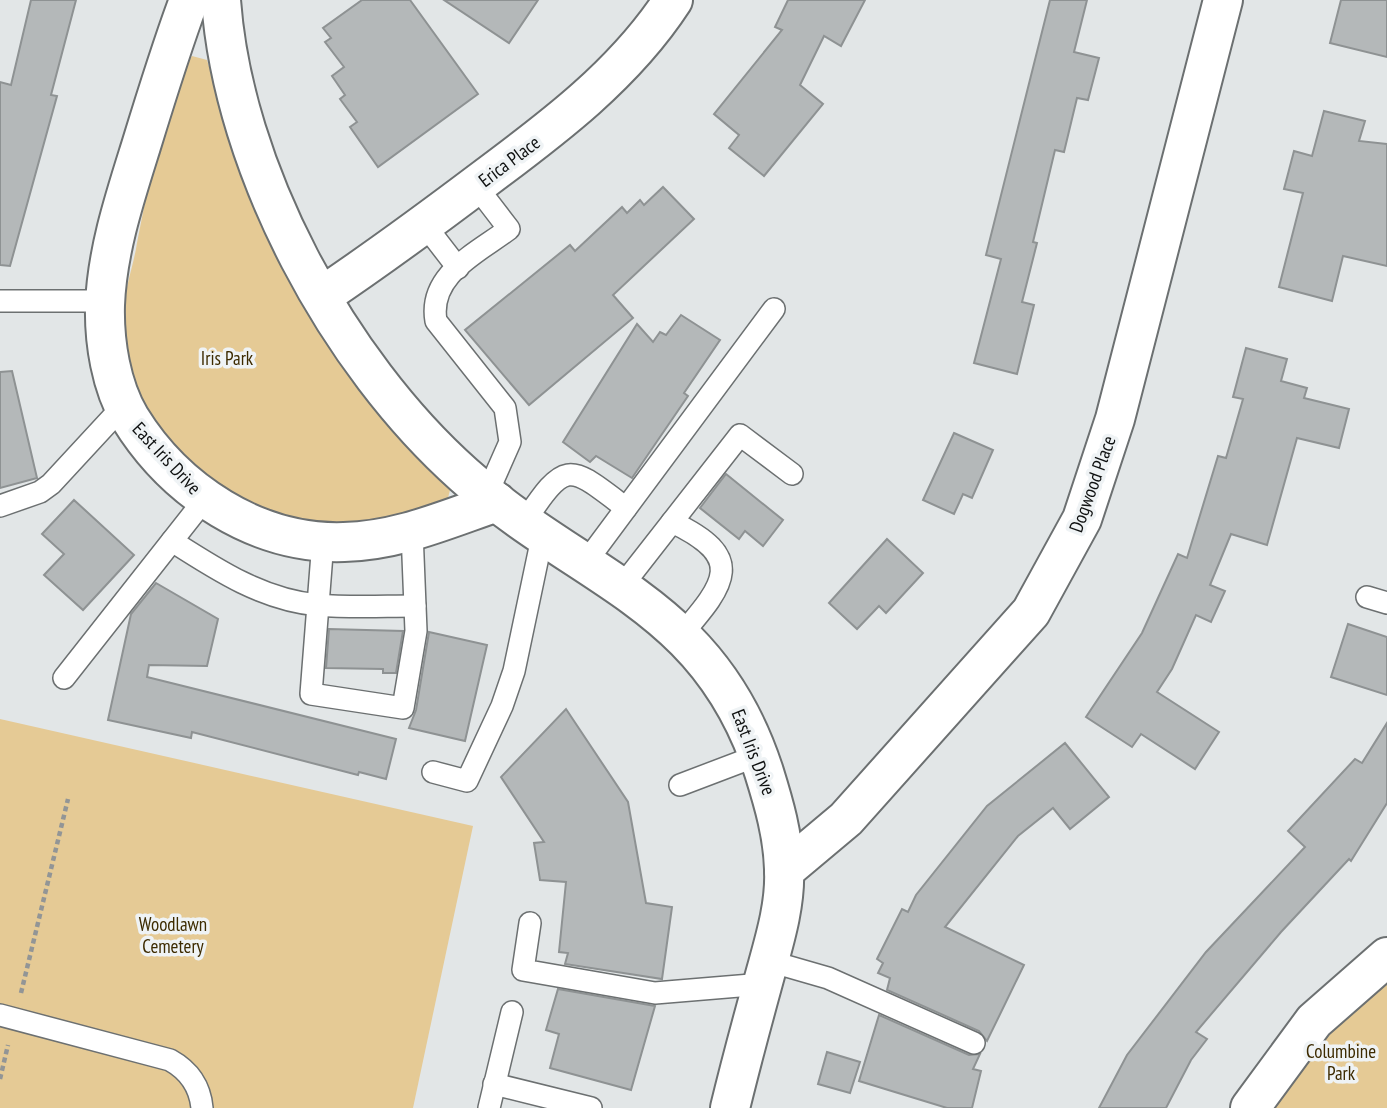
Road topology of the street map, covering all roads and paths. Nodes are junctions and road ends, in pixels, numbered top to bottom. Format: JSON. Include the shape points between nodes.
{"nodes":[{"id":1,"x":188,"y":0,"type":"edge"},
{"id":2,"x":221,"y":0,"type":"edge"},
{"id":3,"x":673,"y":0,"type":"edge"},
{"id":4,"x":1223,"y":0,"type":"edge"},
{"id":5,"x":476,"y":186,"type":"junction"},
{"id":6,"x":424,"y":224,"type":"junction"},
{"id":7,"x":458,"y":268,"type":"junction"},
{"id":8,"x":322,"y":296,"type":"junction"},
{"id":9,"x":0,"y":301,"type":"edge"},
{"id":10,"x":106,"y":301,"type":"junction"},
{"id":11,"x":774,"y":309,"type":"dead end"},
{"id":12,"x":125,"y":404,"type":"junction"},
{"id":13,"x":792,"y":474,"type":"dead end"},
{"id":14,"x":205,"y":499,"type":"junction"},
{"id":15,"x":0,"y":506,"type":"edge"},
{"id":16,"x":626,"y":508,"type":"junction"},
{"id":17,"x":513,"y":513,"type":"junction"},
{"id":18,"x":672,"y":522,"type":"junction"},
{"id":19,"x":412,"y":532,"type":"junction"},
{"id":20,"x":172,"y":541,"type":"junction"},
{"id":21,"x":323,"y":541,"type":"junction"},
{"id":22,"x":586,"y":562,"type":"junction"},
{"id":23,"x":622,"y":586,"type":"junction"},
{"id":24,"x":318,"y":605,"type":"junction"},
{"id":25,"x":415,"y":606,"type":"junction"},
{"id":26,"x":682,"y":634,"type":"junction"},
{"id":27,"x":64,"y":678,"type":"dead end"},
{"id":28,"x":759,"y":755,"type":"junction"},
{"id":29,"x":433,"y":772,"type":"dead end"},
{"id":30,"x":680,"y":785,"type":"dead end"},
{"id":31,"x":68,"y":799,"type":"dead end"},
{"id":32,"x":784,"y":871,"type":"junction"},
{"id":33,"x":530,"y":922,"type":"dead end"},
{"id":34,"x":1387,"y":957,"type":"edge"},
{"id":35,"x":766,"y":972,"type":"junction"},
{"id":36,"x":512,"y":1012,"type":"dead end"},
{"id":37,"x":7,"y":1017,"type":"edge"},
{"id":38,"x":974,"y":1043,"type":"dead end"},
{"id":39,"x":0,"y":1079,"type":"edge"},
{"id":40,"x":495,"y":1084,"type":"junction"},
{"id":41,"x":202,"y":1108,"type":"edge"},
{"id":42,"x":489,"y":1108,"type":"edge"},
{"id":43,"x":590,"y":1108,"type":"edge"},
{"id":44,"x":730,"y":1108,"type":"edge"},
{"id":45,"x":1250,"y":1108,"type":"edge"}],
"edges":[{"from":1,"to":10,"type":"street","name":"East Iris Drive","via":[[124,203]]},
{"from":2,"to":8,"type":"street","name":"East Iris Drive","via":[[224,36],[251,144],[269,195]]},
{"from":3,"to":5,"type":"street","name":"Erica Place","via":[[605,82]]},
{"from":4,"to":32,"type":"street","name":"Dogwood Place","via":[[1115,419],[1096,482],[1067,551],[1031,612],[1005,644],[846,819]]},
{"from":5,"to":6,"type":"street","name":"Erica Place"},
{"from":5,"to":7,"type":"lane","via":[[509,229]]},
{"from":6,"to":7,"type":"lane"},
{"from":6,"to":8,"type":"street","name":"Erica Place"},
{"from":7,"to":17,"type":"lane","via":[[440,285],[434,302],[436,321],[505,408]]},
{"from":8,"to":17,"type":"street","name":"East Iris Drive","via":[[407,420]]},
{"from":9,"to":10,"type":"lane"},
{"from":10,"to":12,"type":"street","name":"East Iris Drive","via":[[109,359]]},
{"from":11,"to":16,"type":"lane"},
{"from":12,"to":14,"type":"street","name":"East Iris Drive","via":[[145,438]]},
{"from":12,"to":15,"type":"lane","via":[[51,484]]},
{"from":13,"to":18,"type":"lane","via":[[740,435]]},
{"from":14,"to":20,"type":"lane"},
{"from":14,"to":21,"type":"street","name":"East Iris Drive","via":[[254,527]]},
{"from":16,"to":17,"type":"lane","via":[[573,472],[561,475]]},
{"from":16,"to":22,"type":"lane"},
{"from":17,"to":19,"type":"street","name":"East Iris Drive"},
{"from":17,"to":22,"type":"street","name":"East Iris Drive"},
{"from":17,"to":29,"type":"lane","via":[[514,671],[467,781]]},
{"from":18,"to":23,"type":"lane"},
{"from":18,"to":26,"type":"lane","via":[[709,544],[720,570],[721,583],[714,597]]},
{"from":19,"to":21,"type":"street","name":"East Iris Drive","via":[[363,541]]},
{"from":19,"to":25,"type":"lane"},
{"from":20,"to":24,"type":"lane","via":[[244,584]]},
{"from":20,"to":27,"type":"lane"},
{"from":21,"to":24,"type":"lane"},
{"from":22,"to":23,"type":"street","name":"East Iris Drive"},
{"from":23,"to":26,"type":"street","name":"East Iris Drive"},
{"from":24,"to":25,"type":"lane"},
{"from":24,"to":25,"type":"lane","via":[[311,694],[404,708],[416,631]]},
{"from":26,"to":28,"type":"street","name":"East Iris Drive","via":[[721,681]]},
{"from":28,"to":30,"type":"lane"},
{"from":28,"to":32,"type":"street","name":"East Iris Drive","via":[[777,813]]},
{"from":31,"to":37,"type":"path"},
{"from":32,"to":35,"type":"street","name":"East Iris Drive","via":[[781,908]]},
{"from":33,"to":35,"type":"lane","via":[[523,970],[655,993]]},
{"from":34,"to":45,"type":"street","via":[[1314,1021]]},
{"from":35,"to":38,"type":"lane","via":[[828,978]]},
{"from":35,"to":44,"type":"street","name":"East Iris Drive"},
{"from":36,"to":40,"type":"lane"},
{"from":37,"to":39,"type":"path"},
{"from":37,"to":41,"type":"lane","via":[[170,1060],[196,1084]]},
{"from":40,"to":42,"type":"lane"},
{"from":40,"to":43,"type":"lane"}]}
